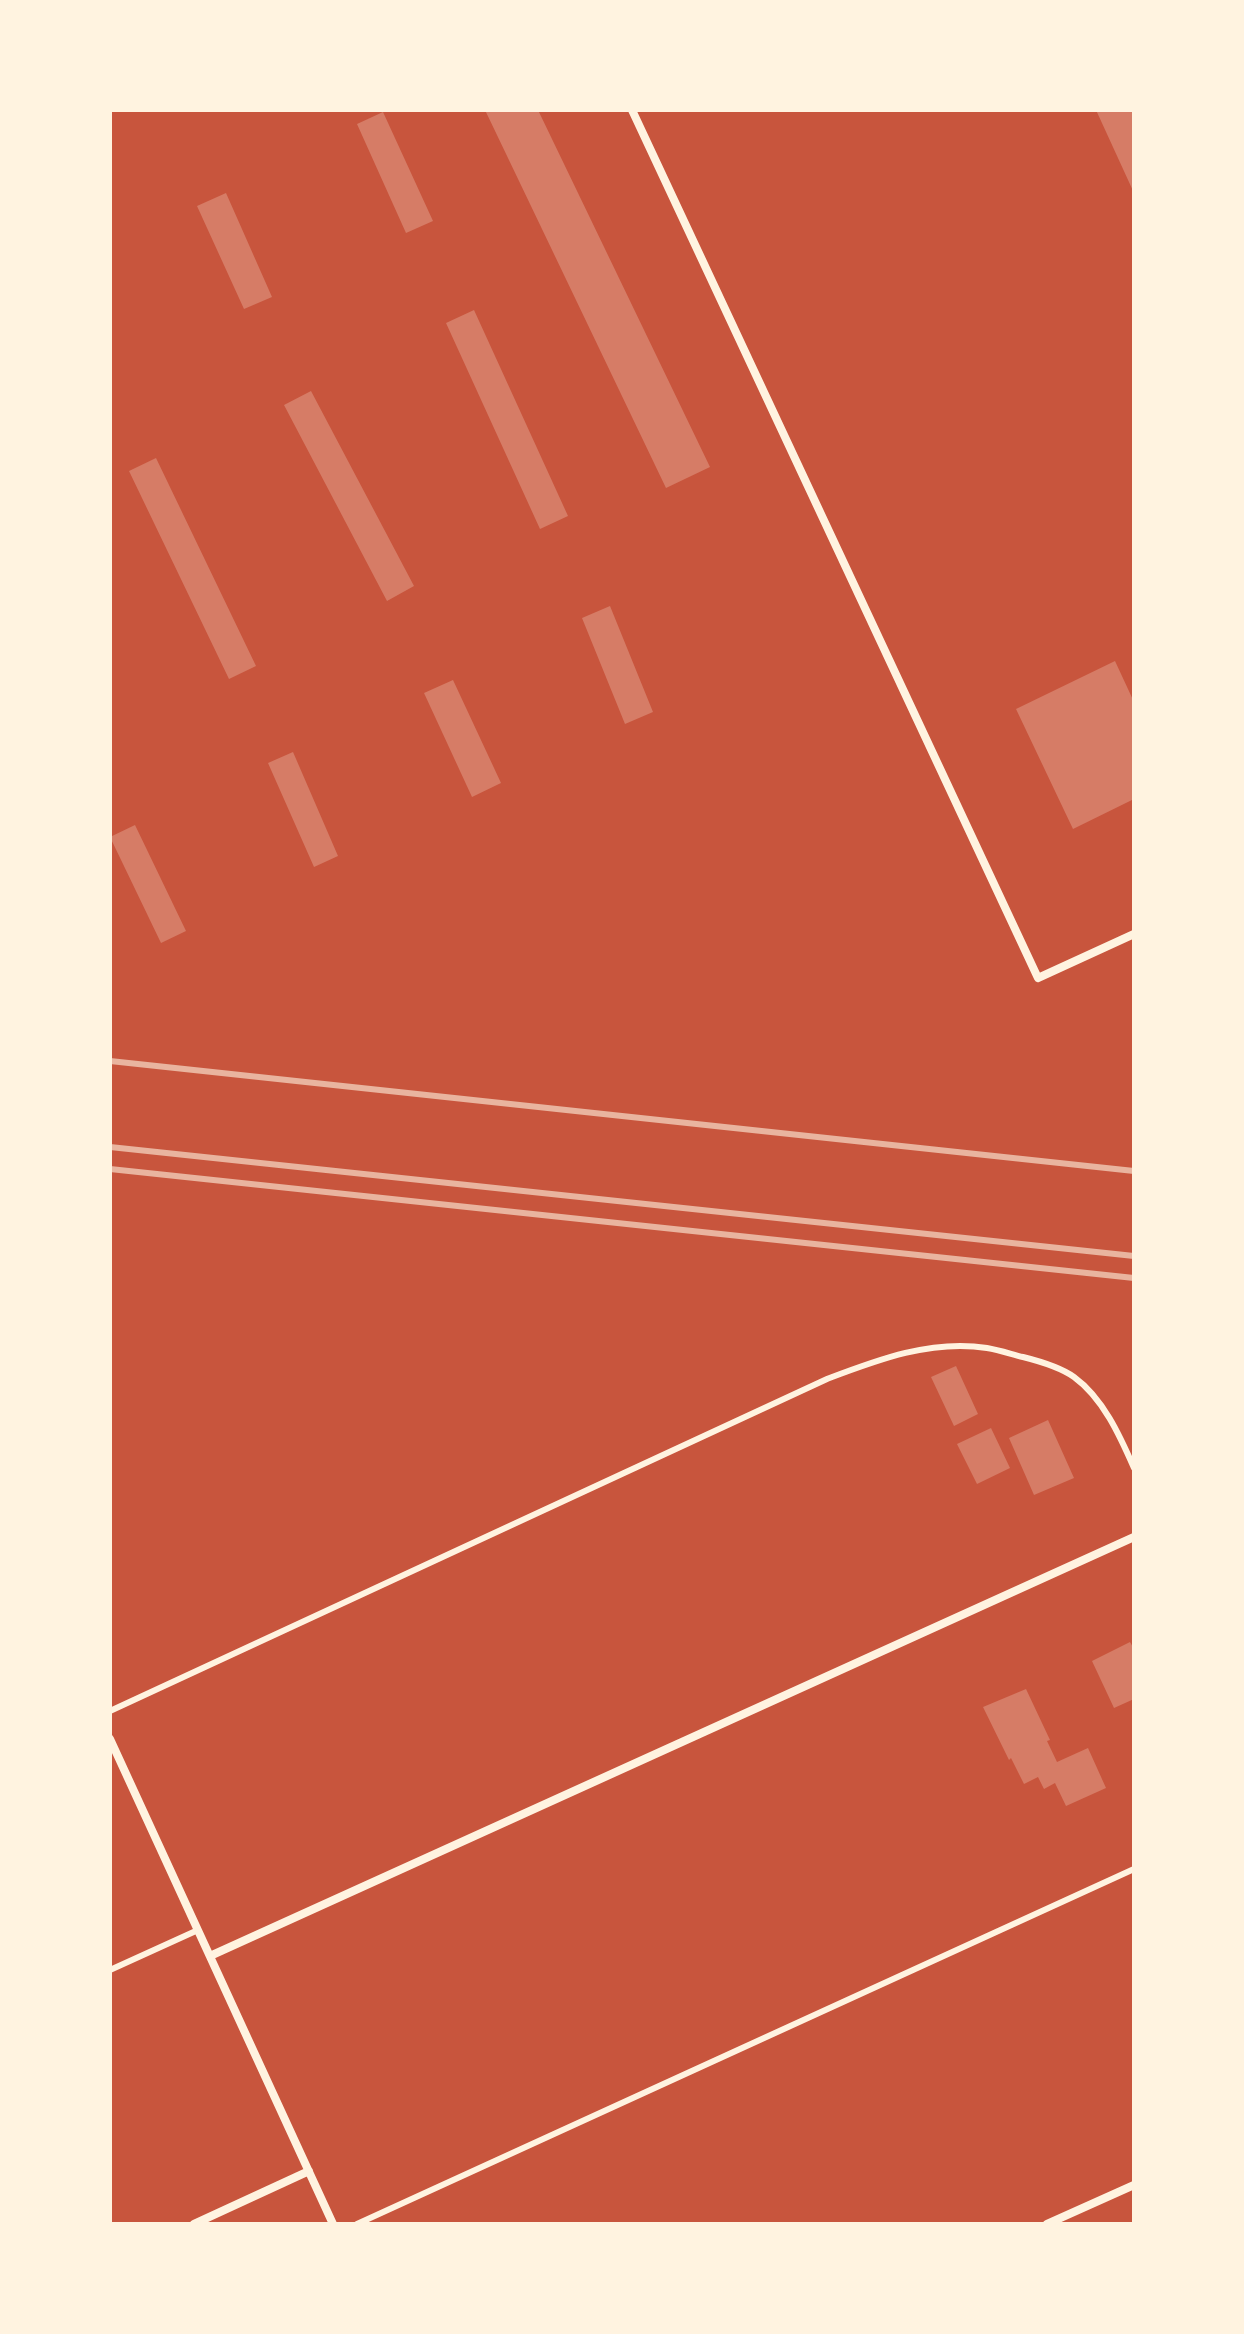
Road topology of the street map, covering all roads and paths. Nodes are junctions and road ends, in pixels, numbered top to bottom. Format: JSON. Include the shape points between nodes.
{"nodes":[{"id":1,"x":632,"y":110,"type":"edge"},
{"id":2,"x":1134,"y":934,"type":"edge"},
{"id":3,"x":1134,"y":1468,"type":"edge"},
{"id":4,"x":1134,"y":1537,"type":"edge"},
{"id":5,"x":110,"y":1711,"type":"edge"},
{"id":6,"x":110,"y":1739,"type":"edge"},
{"id":7,"x":1134,"y":1869,"type":"edge"},
{"id":8,"x":198,"y":1930,"type":"junction"},
{"id":9,"x":210,"y":1956,"type":"junction"},
{"id":10,"x":110,"y":1970,"type":"edge"},
{"id":11,"x":309,"y":2171,"type":"junction"},
{"id":12,"x":1134,"y":2185,"type":"edge"},
{"id":13,"x":194,"y":2224,"type":"edge"},
{"id":14,"x":333,"y":2224,"type":"edge"},
{"id":15,"x":357,"y":2224,"type":"edge"},
{"id":16,"x":1047,"y":2224,"type":"edge"}],
"edges":[{"from":1,"to":2,"type":"street","via":[[1038,978]]},
{"from":3,"to":5,"type":"lane","via":[[1100,1404],[1073,1376],[1038,1360],[985,1347],[908,1351],[814,1385]]},
{"from":4,"to":9,"type":"street"},
{"from":6,"to":8,"type":"street"},
{"from":7,"to":15,"type":"lane"},
{"from":8,"to":9,"type":"street"},
{"from":8,"to":10,"type":"lane"},
{"from":9,"to":11,"type":"street"},
{"from":11,"to":13,"type":"street"},
{"from":11,"to":14,"type":"street"},
{"from":12,"to":16,"type":"street"}]}
